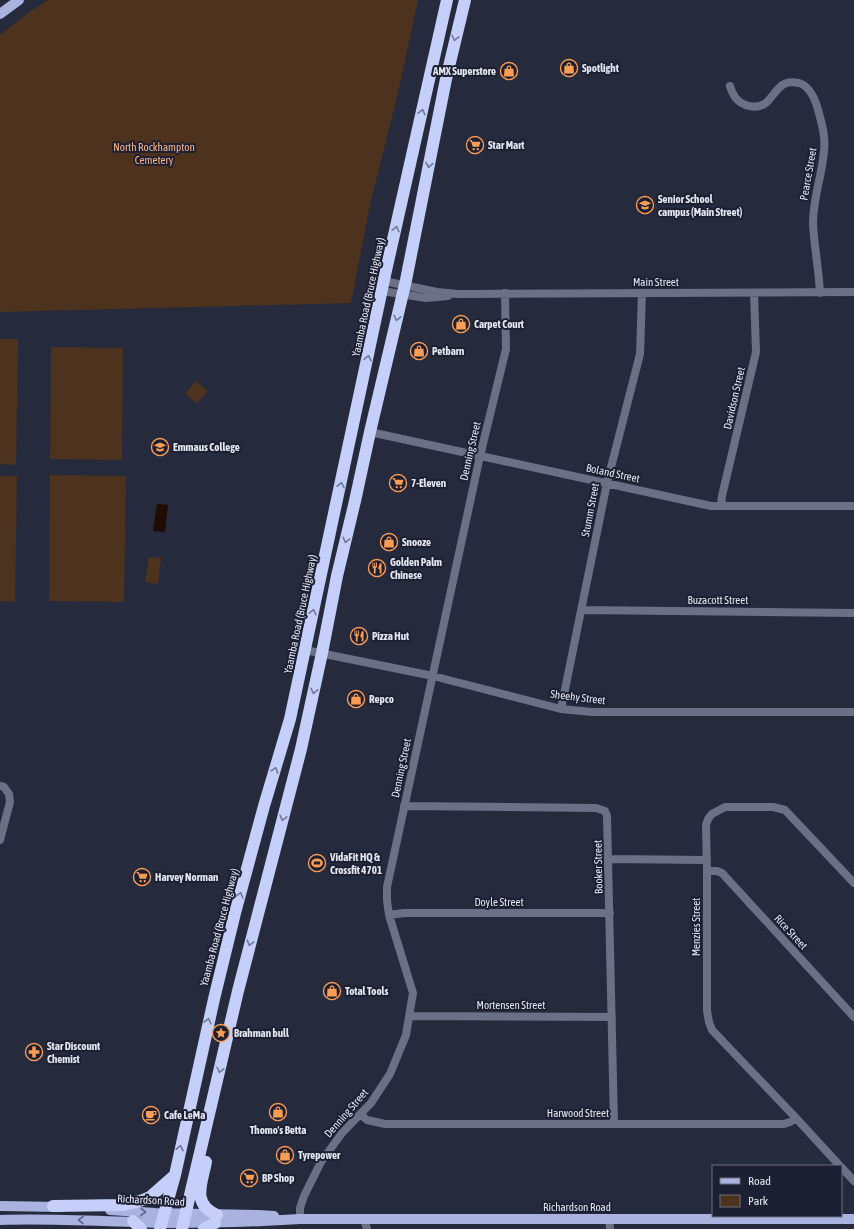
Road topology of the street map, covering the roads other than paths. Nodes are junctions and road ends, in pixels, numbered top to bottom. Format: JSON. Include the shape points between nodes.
{"nodes":[{"id":1,"x":19,"y":0,"type":"edge"},
{"id":2,"x":465,"y":0,"type":"edge"},
{"id":3,"x":447,"y":1,"type":"edge"},
{"id":4,"x":0,"y":14,"type":"edge"},
{"id":5,"x":730,"y":86,"type":"dead end"},
{"id":6,"x":383,"y":286,"type":"junction"},
{"id":7,"x":403,"y":290,"type":"junction"},
{"id":8,"x":854,"y":292,"type":"edge"},
{"id":9,"x":505,"y":293,"type":"junction"},
{"id":10,"x":642,"y":293,"type":"junction"},
{"id":11,"x":754,"y":293,"type":"junction"},
{"id":12,"x":820,"y":293,"type":"junction"},
{"id":13,"x":370,"y":432,"type":"junction"},
{"id":14,"x":480,"y":456,"type":"junction"},
{"id":15,"x":607,"y":483,"type":"junction"},
{"id":16,"x":721,"y":506,"type":"junction"},
{"id":17,"x":854,"y":506,"type":"edge"},
{"id":18,"x":582,"y":610,"type":"junction"},
{"id":19,"x":854,"y":613,"type":"edge"},
{"id":20,"x":305,"y":650,"type":"junction"},
{"id":21,"x":322,"y":653,"type":"junction"},
{"id":22,"x":433,"y":676,"type":"junction"},
{"id":23,"x":561,"y":709,"type":"junction"},
{"id":24,"x":854,"y":712,"type":"edge"},
{"id":25,"x":0,"y":786,"type":"edge"},
{"id":26,"x":404,"y":806,"type":"junction"},
{"id":27,"x":0,"y":840,"type":"edge"},
{"id":28,"x":609,"y":859,"type":"junction"},
{"id":29,"x":706,"y":860,"type":"junction"},
{"id":30,"x":707,"y":871,"type":"junction"},
{"id":31,"x":854,"y":883,"type":"edge"},
{"id":32,"x":610,"y":913,"type":"junction"},
{"id":33,"x":389,"y":915,"type":"junction"},
{"id":34,"x":410,"y":1016,"type":"junction"},
{"id":35,"x":612,"y":1017,"type":"junction"},
{"id":36,"x":854,"y":1017,"type":"edge"},
{"id":37,"x":210,"y":1113,"type":"junction"},
{"id":38,"x":360,"y":1114,"type":"junction"},
{"id":39,"x":796,"y":1118,"type":"junction"},
{"id":40,"x":614,"y":1124,"type":"junction"},
{"id":41,"x":840,"y":1165,"type":"edge"},
{"id":42,"x":842,"y":1167,"type":"edge"},
{"id":43,"x":174,"y":1175,"type":"junction"},
{"id":44,"x":854,"y":1181,"type":"edge"},
{"id":45,"x":0,"y":1206,"type":"edge"},
{"id":46,"x":53,"y":1206,"type":"junction"},
{"id":47,"x":609,"y":1218,"type":"junction"},
{"id":48,"x":300,"y":1219,"type":"junction"},
{"id":49,"x":854,"y":1219,"type":"edge"},
{"id":50,"x":0,"y":1220,"type":"edge"},
{"id":51,"x":222,"y":1221,"type":"edge"},
{"id":52,"x":163,"y":1222,"type":"edge"},
{"id":53,"x":183,"y":1222,"type":"edge"},
{"id":54,"x":366,"y":1224,"type":"edge"},
{"id":55,"x":137,"y":1225,"type":"edge"},
{"id":56,"x":204,"y":1229,"type":"edge"},
{"id":57,"x":610,"y":1229,"type":"edge"}],
"edges":[{"from":1,"to":4,"type":"main road"},
{"from":2,"to":7,"type":"highway","one_way":true,"via":[[446,79]]},
{"from":6,"to":3,"type":"highway","name":"Yaamba Road (Bruce Highway)","one_way":true},
{"from":5,"to":12,"type":"street","name":"Pearce Street","via":[[739,101],[752,106],[766,103],[779,88],[790,82],[802,84],[815,100],[823,127],[824,143],[813,224]]},
{"from":6,"to":7,"type":"street","name":"Main Street"},
{"from":20,"to":6,"type":"highway","name":"Yaamba Road (Bruce Highway)","one_way":true},
{"from":7,"to":9,"type":"street","name":"Main Street","via":[[458,294]]},
{"from":7,"to":13,"type":"highway","one_way":true},
{"from":8,"to":12,"type":"street","name":"Main Street"},
{"from":9,"to":10,"type":"street","name":"Main Street"},
{"from":9,"to":14,"type":"street","name":"Denning Street","via":[[506,349]]},
{"from":10,"to":11,"type":"street","name":"Main Street"},
{"from":10,"to":15,"type":"street","name":"Stumm Street","via":[[640,354]]},
{"from":11,"to":12,"type":"street","name":"Main Street"},
{"from":11,"to":16,"type":"street","name":"Davidson Street","via":[[756,352]]},
{"from":13,"to":14,"type":"street","name":"Boland Street"},
{"from":13,"to":21,"type":"highway","one_way":true},
{"from":14,"to":15,"type":"street","name":"Boland Street"},
{"from":14,"to":22,"type":"street","name":"Denning Street"},
{"from":15,"to":16,"type":"street","name":"Boland Street"},
{"from":15,"to":18,"type":"street","name":"Stumm Street"},
{"from":16,"to":17,"type":"street","name":"Boland Street"},
{"from":18,"to":19,"type":"street","name":"Buzacott Street"},
{"from":18,"to":23,"type":"street","name":"Stumm Street"},
{"from":20,"to":21,"type":"street","name":"Sheehy Street"},
{"from":43,"to":20,"type":"highway","name":"Yaamba Road (Bruce Highway)","one_way":true,"via":[[214,999],[240,895],[290,719]]},
{"from":21,"to":22,"type":"street","name":"Sheehy Street"},
{"from":21,"to":37,"type":"highway","one_way":true,"via":[[299,757],[238,991]]},
{"from":22,"to":23,"type":"street","name":"Sheehy Street"},
{"from":22,"to":26,"type":"street","name":"Denning Street"},
{"from":23,"to":24,"type":"street","name":"Sheehy Street","via":[[592,712]]},
{"from":25,"to":27,"type":"street","via":[[4,787],[10,802]]},
{"from":26,"to":28,"type":"street","name":"Booker Street","via":[[596,808],[608,816]]},
{"from":26,"to":33,"type":"street","name":"Denning Street","via":[[387,887]]},
{"from":28,"to":29,"type":"street"},
{"from":28,"to":32,"type":"street","name":"Booker Street"},
{"from":29,"to":30,"type":"street","name":"Menzies Street"},
{"from":29,"to":31,"type":"street","name":"Menzies Street","via":[[706,825],[712,814],[725,807],[773,807],[785,810],[791,815]]},
{"from":30,"to":36,"type":"street","name":"Rice Street","via":[[722,873]]},
{"from":30,"to":39,"type":"street","name":"Menzies Street","via":[[709,1022],[712,1030]]},
{"from":32,"to":33,"type":"street","name":"Doyle Street"},
{"from":32,"to":35,"type":"street","name":"Booker Street"},
{"from":33,"to":34,"type":"street","name":"Denning Street","via":[[413,993]]},
{"from":34,"to":35,"type":"street","name":"Mortensen Street"},
{"from":34,"to":38,"type":"street","name":"Denning Street","via":[[402,1048],[390,1074],[371,1104]]},
{"from":35,"to":40,"type":"street","name":"Booker Street"},
{"from":37,"to":51,"type":"highway","via":[[213,1116],[212,1134],[199,1193],[202,1202]]},
{"from":37,"to":53,"type":"highway"},
{"from":38,"to":40,"type":"street","name":"Harwood Street","via":[[367,1120],[385,1124]]},
{"from":38,"to":48,"type":"street","name":"Denning Street","via":[[331,1146],[321,1162],[304,1196]]},
{"from":39,"to":40,"type":"street","name":"Harwood Street","via":[[784,1124]]},
{"from":39,"to":41,"type":"street","name":"Menzies Street"},
{"from":42,"to":44,"type":"street","name":"Menzies Street"},
{"from":43,"to":46,"type":"highway","via":[[150,1197],[134,1203]]},
{"from":43,"to":52,"type":"highway","name":"Yaamba Road (Bruce Highway)"},
{"from":45,"to":46,"type":"main road","name":"Richardson Road"},
{"from":46,"to":52,"type":"main road","name":"Richardson Road","one_way":true},
{"from":47,"to":49,"type":"main road","name":"Richardson Road"},
{"from":47,"to":54,"type":"main road","name":"Richardson Road"},
{"from":47,"to":57,"type":"street"},
{"from":48,"to":51,"type":"main road","name":"Richardson Road","via":[[258,1215]]},
{"from":48,"to":54,"type":"main road","name":"Richardson Road"},
{"from":55,"to":50,"type":"main road","name":"Richardson Road","one_way":true},
{"from":51,"to":53,"type":"main road","name":"Richardson Road"},
{"from":51,"to":56,"type":"highway"},
{"from":52,"to":53,"type":"main road","name":"Richardson Road"},
{"from":52,"to":55,"type":"main road","name":"Richardson Road"}]}
